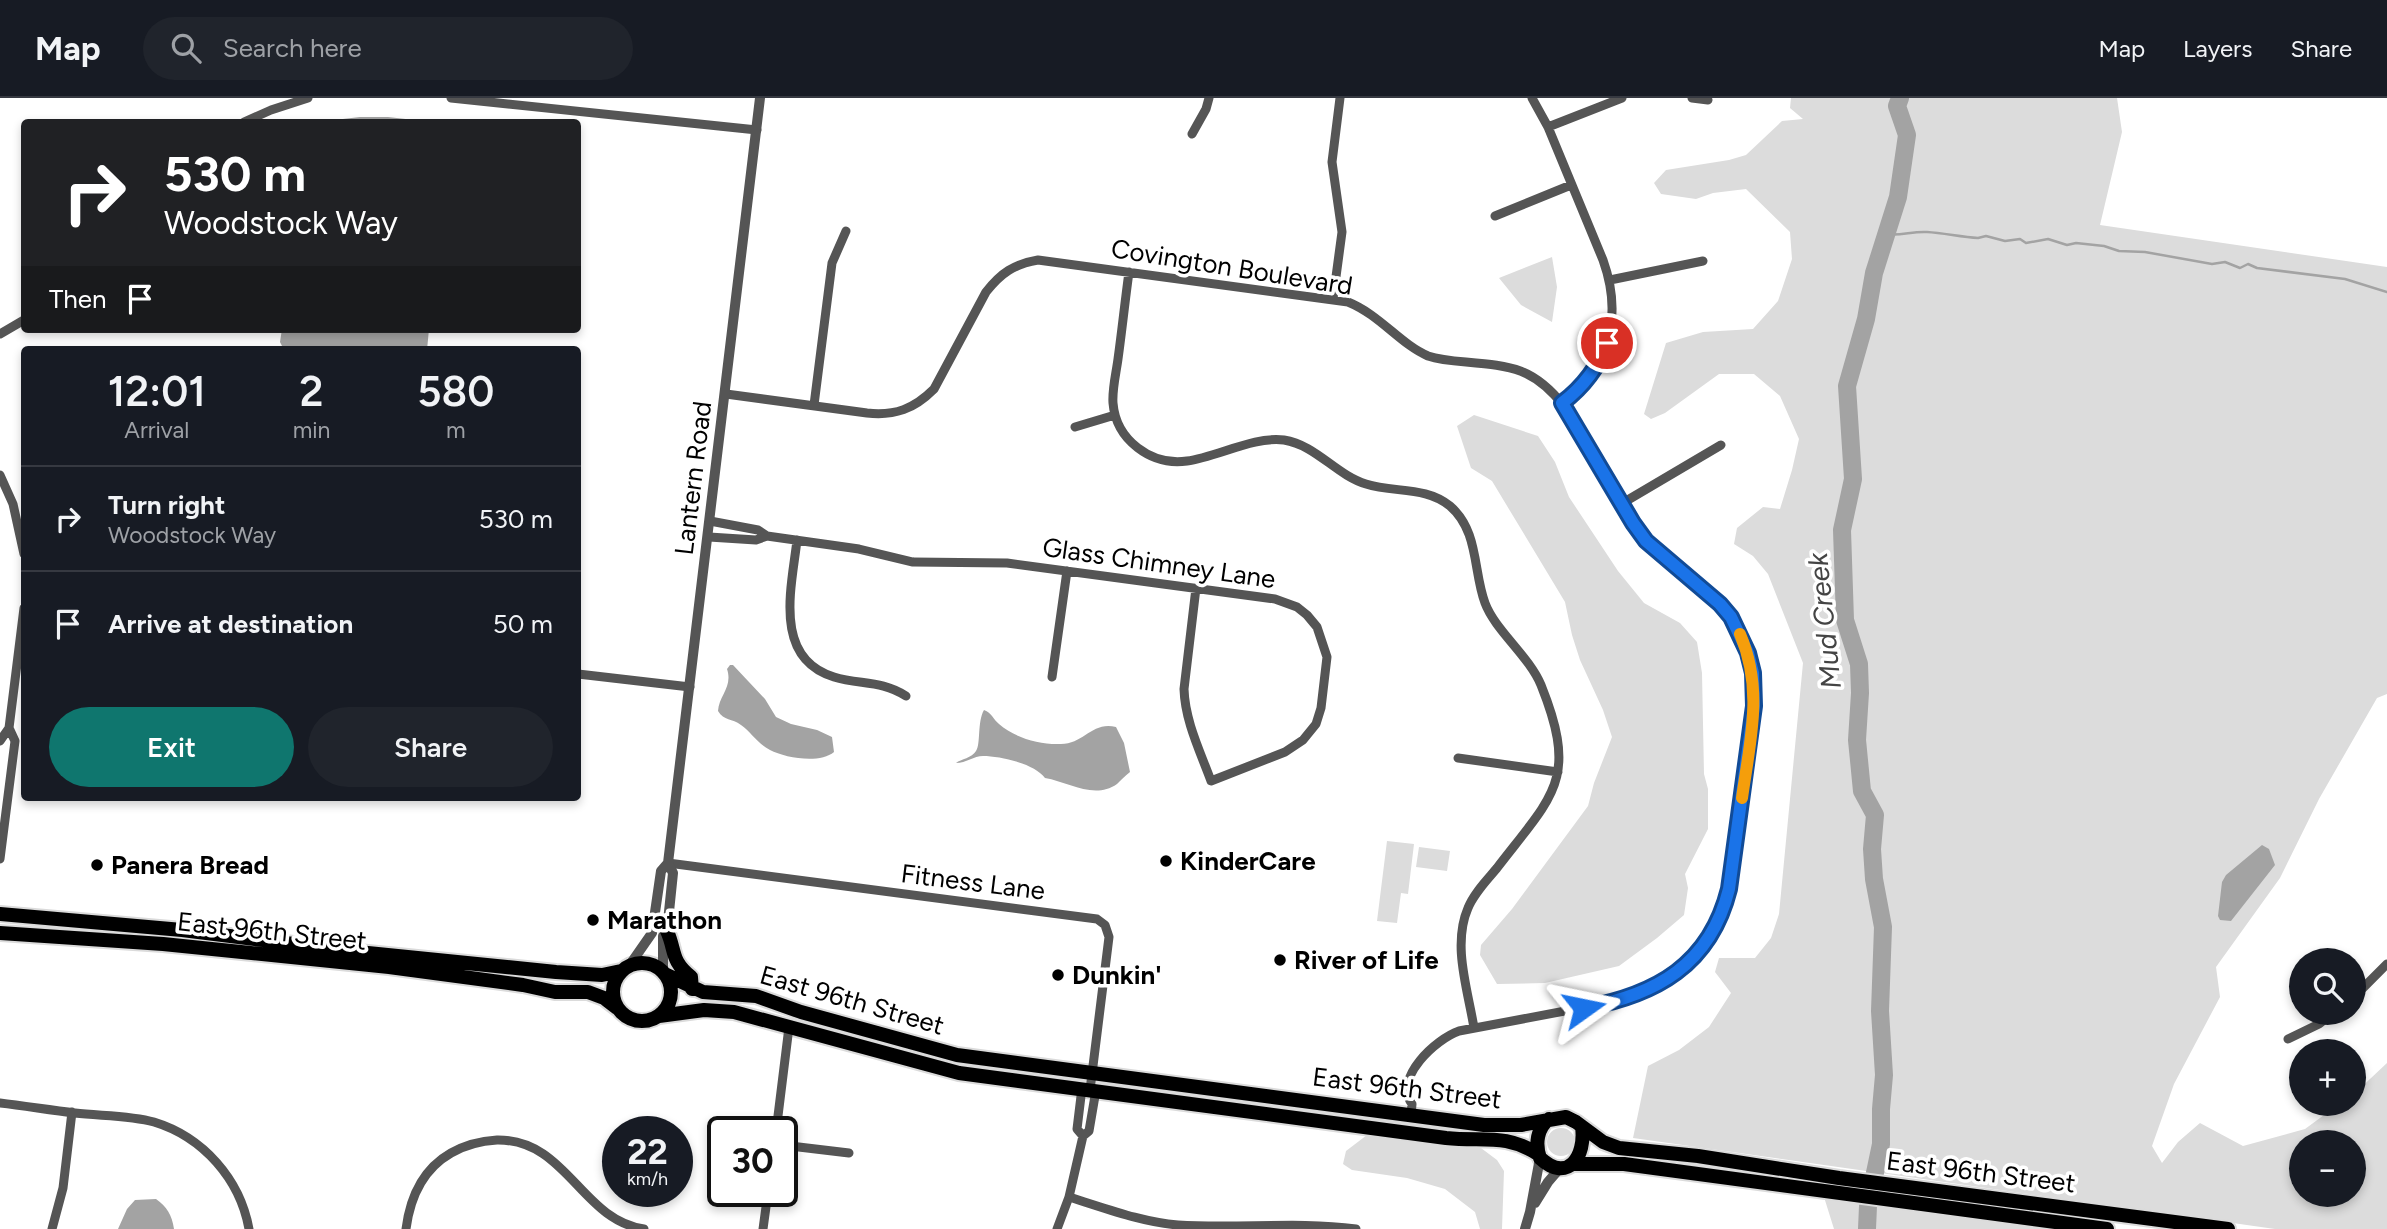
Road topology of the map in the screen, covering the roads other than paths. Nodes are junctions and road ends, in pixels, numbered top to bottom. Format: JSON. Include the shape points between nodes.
{"nodes":[{"id":1,"x":308,"y":98,"type":"edge"},
{"id":2,"x":451,"y":98,"type":"edge"},
{"id":3,"x":760,"y":98,"type":"edge"},
{"id":4,"x":1209,"y":98,"type":"edge"},
{"id":5,"x":1340,"y":98,"type":"edge"},
{"id":6,"x":1532,"y":98,"type":"edge"},
{"id":7,"x":1622,"y":98,"type":"edge"},
{"id":8,"x":1692,"y":98,"type":"edge"},
{"id":9,"x":1708,"y":100,"type":"dead end"},
{"id":10,"x":251,"y":119,"type":"edge"},
{"id":11,"x":1548,"y":127,"type":"junction"},
{"id":12,"x":757,"y":130,"type":"junction"},
{"id":13,"x":1192,"y":134,"type":"dead end"},
{"id":14,"x":1571,"y":185,"type":"junction"},
{"id":15,"x":1495,"y":216,"type":"dead end"},
{"id":16,"x":846,"y":231,"type":"dead end"},
{"id":17,"x":1703,"y":261,"type":"dead end"},
{"id":18,"x":1129,"y":272,"type":"junction"},
{"id":19,"x":1611,"y":280,"type":"junction"},
{"id":20,"x":1333,"y":299,"type":"junction"},
{"id":21,"x":21,"y":322,"type":"edge"},
{"id":22,"x":0,"y":334,"type":"edge"},
{"id":23,"x":726,"y":394,"type":"junction"},
{"id":24,"x":1562,"y":403,"type":"junction"},
{"id":25,"x":814,"y":405,"type":"junction"},
{"id":26,"x":1115,"y":415,"type":"junction"},
{"id":27,"x":1075,"y":427,"type":"dead end"},
{"id":28,"x":1721,"y":445,"type":"dead end"},
{"id":29,"x":0,"y":475,"type":"edge"},
{"id":30,"x":1622,"y":504,"type":"junction"},
{"id":31,"x":710,"y":521,"type":"junction"},
{"id":32,"x":767,"y":536,"type":"junction"},
{"id":33,"x":709,"y":537,"type":"junction"},
{"id":34,"x":21,"y":540,"type":"edge"},
{"id":35,"x":797,"y":540,"type":"junction"},
{"id":36,"x":1067,"y":571,"type":"junction"},
{"id":37,"x":1196,"y":588,"type":"junction"},
{"id":38,"x":21,"y":632,"type":"edge"},
{"id":39,"x":581,"y":674,"type":"edge"},
{"id":40,"x":1052,"y":677,"type":"dead end"},
{"id":41,"x":691,"y":687,"type":"junction"},
{"id":42,"x":906,"y":696,"type":"dead end"},
{"id":43,"x":9,"y":729,"type":"junction"},
{"id":44,"x":0,"y":741,"type":"edge"},
{"id":45,"x":1458,"y":758,"type":"dead end"},
{"id":46,"x":1558,"y":772,"type":"junction"},
{"id":47,"x":0,"y":859,"type":"edge"},
{"id":48,"x":668,"y":863,"type":"junction"},
{"id":49,"x":0,"y":914,"type":"edge"},
{"id":50,"x":667,"y":931,"type":"junction"},
{"id":51,"x":0,"y":933,"type":"edge"},
{"id":52,"x":2387,"y":964,"type":"edge"},
{"id":53,"x":625,"y":968,"type":"junction"},
{"id":54,"x":664,"y":972,"type":"junction"},
{"id":55,"x":2366,"y":985,"type":"edge"},
{"id":56,"x":692,"y":989,"type":"junction"},
{"id":57,"x":617,"y":1007,"type":"junction"},
{"id":58,"x":659,"y":1016,"type":"junction"},
{"id":59,"x":2317,"y":1025,"type":"edge"},
{"id":60,"x":789,"y":1027,"type":"junction"},
{"id":61,"x":1474,"y":1028,"type":"junction"},
{"id":62,"x":2288,"y":1040,"type":"dead end"},
{"id":63,"x":1092,"y":1073,"type":"junction"},
{"id":64,"x":1089,"y":1089,"type":"junction"},
{"id":65,"x":1408,"y":1100,"type":"junction"},
{"id":66,"x":0,"y":1102,"type":"edge"},
{"id":67,"x":72,"y":1112,"type":"junction"},
{"id":68,"x":1394,"y":1114,"type":"junction"},
{"id":69,"x":1411,"y":1115,"type":"junction"},
{"id":70,"x":778,"y":1116,"type":"edge"},
{"id":71,"x":1549,"y":1119,"type":"junction"},
{"id":72,"x":1328,"y":1123,"type":"junction"},
{"id":73,"x":1582,"y":1127,"type":"junction"},
{"id":74,"x":798,"y":1147,"type":"edge"},
{"id":75,"x":849,"y":1153,"type":"dead end"},
{"id":76,"x":1539,"y":1156,"type":"junction"},
{"id":77,"x":1566,"y":1166,"type":"junction"},
{"id":78,"x":1838,"y":1185,"type":"junction"},
{"id":79,"x":1905,"y":1194,"type":"junction"},
{"id":80,"x":1069,"y":1197,"type":"junction"},
{"id":81,"x":766,"y":1207,"type":"edge"},
{"id":82,"x":1531,"y":1212,"type":"junction"},
{"id":83,"x":52,"y":1229,"type":"edge"},
{"id":84,"x":249,"y":1229,"type":"edge"},
{"id":85,"x":406,"y":1229,"type":"edge"},
{"id":86,"x":644,"y":1229,"type":"edge"},
{"id":87,"x":763,"y":1229,"type":"edge"},
{"id":88,"x":1057,"y":1229,"type":"edge"},
{"id":89,"x":1356,"y":1229,"type":"edge"},
{"id":90,"x":1525,"y":1229,"type":"edge"},
{"id":91,"x":2108,"y":1229,"type":"edge"},
{"id":92,"x":2228,"y":1229,"type":"edge"}],
"edges":[{"from":1,"to":10,"type":"street"},
{"from":2,"to":12,"type":"street"},
{"from":3,"to":12,"type":"street","name":"Lantern Road"},
{"from":4,"to":13,"type":"street"},
{"from":5,"to":20,"type":"street","via":[[1332,162],[1342,232]]},
{"from":6,"to":11,"type":"street"},
{"from":7,"to":11,"type":"street"},
{"from":8,"to":9,"type":"street"},
{"from":11,"to":14,"type":"street"},
{"from":12,"to":23,"type":"street","name":"Lantern Road"},
{"from":14,"to":15,"type":"street"},
{"from":14,"to":19,"type":"street"},
{"from":16,"to":25,"type":"street","via":[[832,263]]},
{"from":17,"to":19,"type":"street"},
{"from":18,"to":20,"type":"street","name":"Covington Boulevard"},
{"from":18,"to":25,"type":"street","name":"Covington Boulevard","via":[[1038,260],[1007,269],[986,292],[925,398],[885,415]]},
{"from":18,"to":26,"type":"street","via":[[1114,389]]},
{"from":19,"to":24,"type":"street","via":[[1611,329],[1602,355],[1586,380]]},
{"from":20,"to":24,"type":"street","name":"Covington Boulevard","via":[[1372,314],[1426,355],[1524,370]]},
{"from":21,"to":22,"type":"street"},
{"from":23,"to":25,"type":"street","name":"Covington Boulevard"},
{"from":23,"to":31,"type":"street","name":"Lantern Road"},
{"from":24,"to":30,"type":"street","name":"Covington Boulevard"},
{"from":26,"to":27,"type":"street"},
{"from":26,"to":46,"type":"street","via":[[1132,443],[1163,461],[1190,461],[1281,440],[1300,444],[1364,484],[1428,494],[1446,503],[1461,516],[1469,533],[1487,608],[1542,687],[1558,739]]},
{"from":28,"to":30,"type":"street"},
{"from":29,"to":34,"type":"street","via":[[13,503]]},
{"from":30,"to":61,"type":"street","name":"Covington Boulevard","via":[[1646,541],[1725,610],[1748,653],[1754,706],[1726,904],[1695,954],[1672,976],[1645,992]]},
{"from":31,"to":32,"type":"street","name":"Glass Chimney Lane","via":[[758,530]]},
{"from":31,"to":33,"type":"street","name":"Lantern Road"},
{"from":32,"to":33,"type":"street","name":"Glass Chimney Lane","via":[[756,540]]},
{"from":32,"to":35,"type":"street","name":"Glass Chimney Lane"},
{"from":33,"to":41,"type":"street","name":"Lantern Road"},
{"from":35,"to":36,"type":"street","name":"Glass Chimney Lane","via":[[913,562],[1007,563]]},
{"from":35,"to":42,"type":"street","via":[[789,616],[798,648],[835,678],[887,685]]},
{"from":36,"to":37,"type":"street","name":"Glass Chimney Lane"},
{"from":36,"to":40,"type":"street"},
{"from":37,"to":37,"type":"street","name":"Glass Chimney Lane","via":[[1275,599],[1297,607],[1317,627],[1327,657],[1321,708],[1310,733],[1284,752],[1212,781],[1184,703]]},
{"from":38,"to":43,"type":"street"},
{"from":39,"to":41,"type":"street"},
{"from":41,"to":48,"type":"street","name":"Lantern Road"},
{"from":43,"to":44,"type":"street"},
{"from":43,"to":47,"type":"street","via":[[15,741]]},
{"from":45,"to":46,"type":"street"},
{"from":46,"to":61,"type":"street","via":[[1550,798],[1468,908],[1461,945]]},
{"from":48,"to":50,"type":"street","name":"Lantern Road","via":[[673,873]]},
{"from":48,"to":53,"type":"street","name":"Lantern Road","via":[[661,871],[652,933]]},
{"from":48,"to":63,"type":"street","name":"Fitness Lane","via":[[1097,919],[1109,937]]},
{"from":49,"to":53,"type":"main road","name":"East 96th Street","via":[[569,973],[602,975]]},
{"from":50,"to":54,"type":"street","name":"Lantern Road","via":[[663,936]]},
{"from":50,"to":56,"type":"main road","via":[[673,955],[691,977]]},
{"from":51,"to":57,"type":"main road","name":"East 96th Street","via":[[389,967],[555,992],[588,992]]},
{"from":52,"to":55,"type":"street"},
{"from":53,"to":54,"type":"main road","via":[[649,964]]},
{"from":53,"to":57,"type":"main road","via":[[613,989]]},
{"from":54,"to":56,"type":"main road","name":"East 96th Street"},
{"from":54,"to":58,"type":"main road","via":[[670,1001]]},
{"from":56,"to":63,"type":"main road","name":"East 96th Street","via":[[757,996],[957,1055]]},
{"from":57,"to":58,"type":"main road","via":[[632,1020]]},
{"from":58,"to":60,"type":"main road","name":"East 96th Street","via":[[725,1011]]},
{"from":59,"to":62,"type":"street"},
{"from":60,"to":64,"type":"main road","name":"East 96th Street","via":[[960,1073]]},
{"from":60,"to":70,"type":"street"},
{"from":61,"to":65,"type":"street","name":"Covington Boulevard","via":[[1447,1035],[1423,1055],[1410,1080]]},
{"from":63,"to":64,"type":"street","name":"Fitness Lane"},
{"from":63,"to":68,"type":"main road","name":"East 96th Street"},
{"from":64,"to":72,"type":"main road","name":"East 96th Street"},
{"from":64,"to":80,"type":"street","name":"Fitness Lane","via":[[1089,1131],[1083,1136]]},
{"from":65,"to":68,"type":"street"},
{"from":65,"to":69,"type":"street","name":"Covington Boulevard"},
{"from":66,"to":67,"type":"street"},
{"from":67,"to":83,"type":"street","via":[[63,1188]]},
{"from":67,"to":84,"type":"street","via":[[152,1122],[195,1143],[231,1181]]},
{"from":68,"to":69,"type":"main road","name":"East 96th Street"},
{"from":69,"to":71,"type":"main road","name":"East 96th Street","via":[[1496,1126]]},
{"from":69,"to":72,"type":"main road","via":[[1402,1124]]},
{"from":71,"to":73,"type":"main road","name":"East 96th Street","via":[[1566,1117]]},
{"from":71,"to":76,"type":"main road","via":[[1541,1128]]},
{"from":72,"to":76,"type":"main road","name":"East 96th Street","via":[[1459,1139],[1508,1140]]},
{"from":73,"to":77,"type":"main road","via":[[1583,1148]]},
{"from":73,"to":78,"type":"main road","name":"East 96th Street","via":[[1614,1147],[1698,1156]]},
{"from":74,"to":75,"type":"street"},
{"from":76,"to":77,"type":"main road","name":"East 96th Street","via":[[1550,1166]]},
{"from":76,"to":82,"type":"street"},
{"from":77,"to":78,"type":"main road","name":"East 96th Street","via":[[1624,1164]]},
{"from":77,"to":82,"type":"street","via":[[1548,1182]]},
{"from":78,"to":79,"type":"main road","name":"East 96th Street"},
{"from":79,"to":91,"type":"main road","name":"East 96th Street"},
{"from":79,"to":92,"type":"main road","name":"East 96th Street"},
{"from":80,"to":88,"type":"street","name":"Fitness Lane"},
{"from":80,"to":89,"type":"street","via":[[1177,1225],[1318,1224]]},
{"from":81,"to":87,"type":"street"},
{"from":82,"to":90,"type":"street"},
{"from":85,"to":86,"type":"street","via":[[414,1195],[437,1163],[460,1148],[503,1140],[532,1147],[558,1163],[603,1211]]}]}
